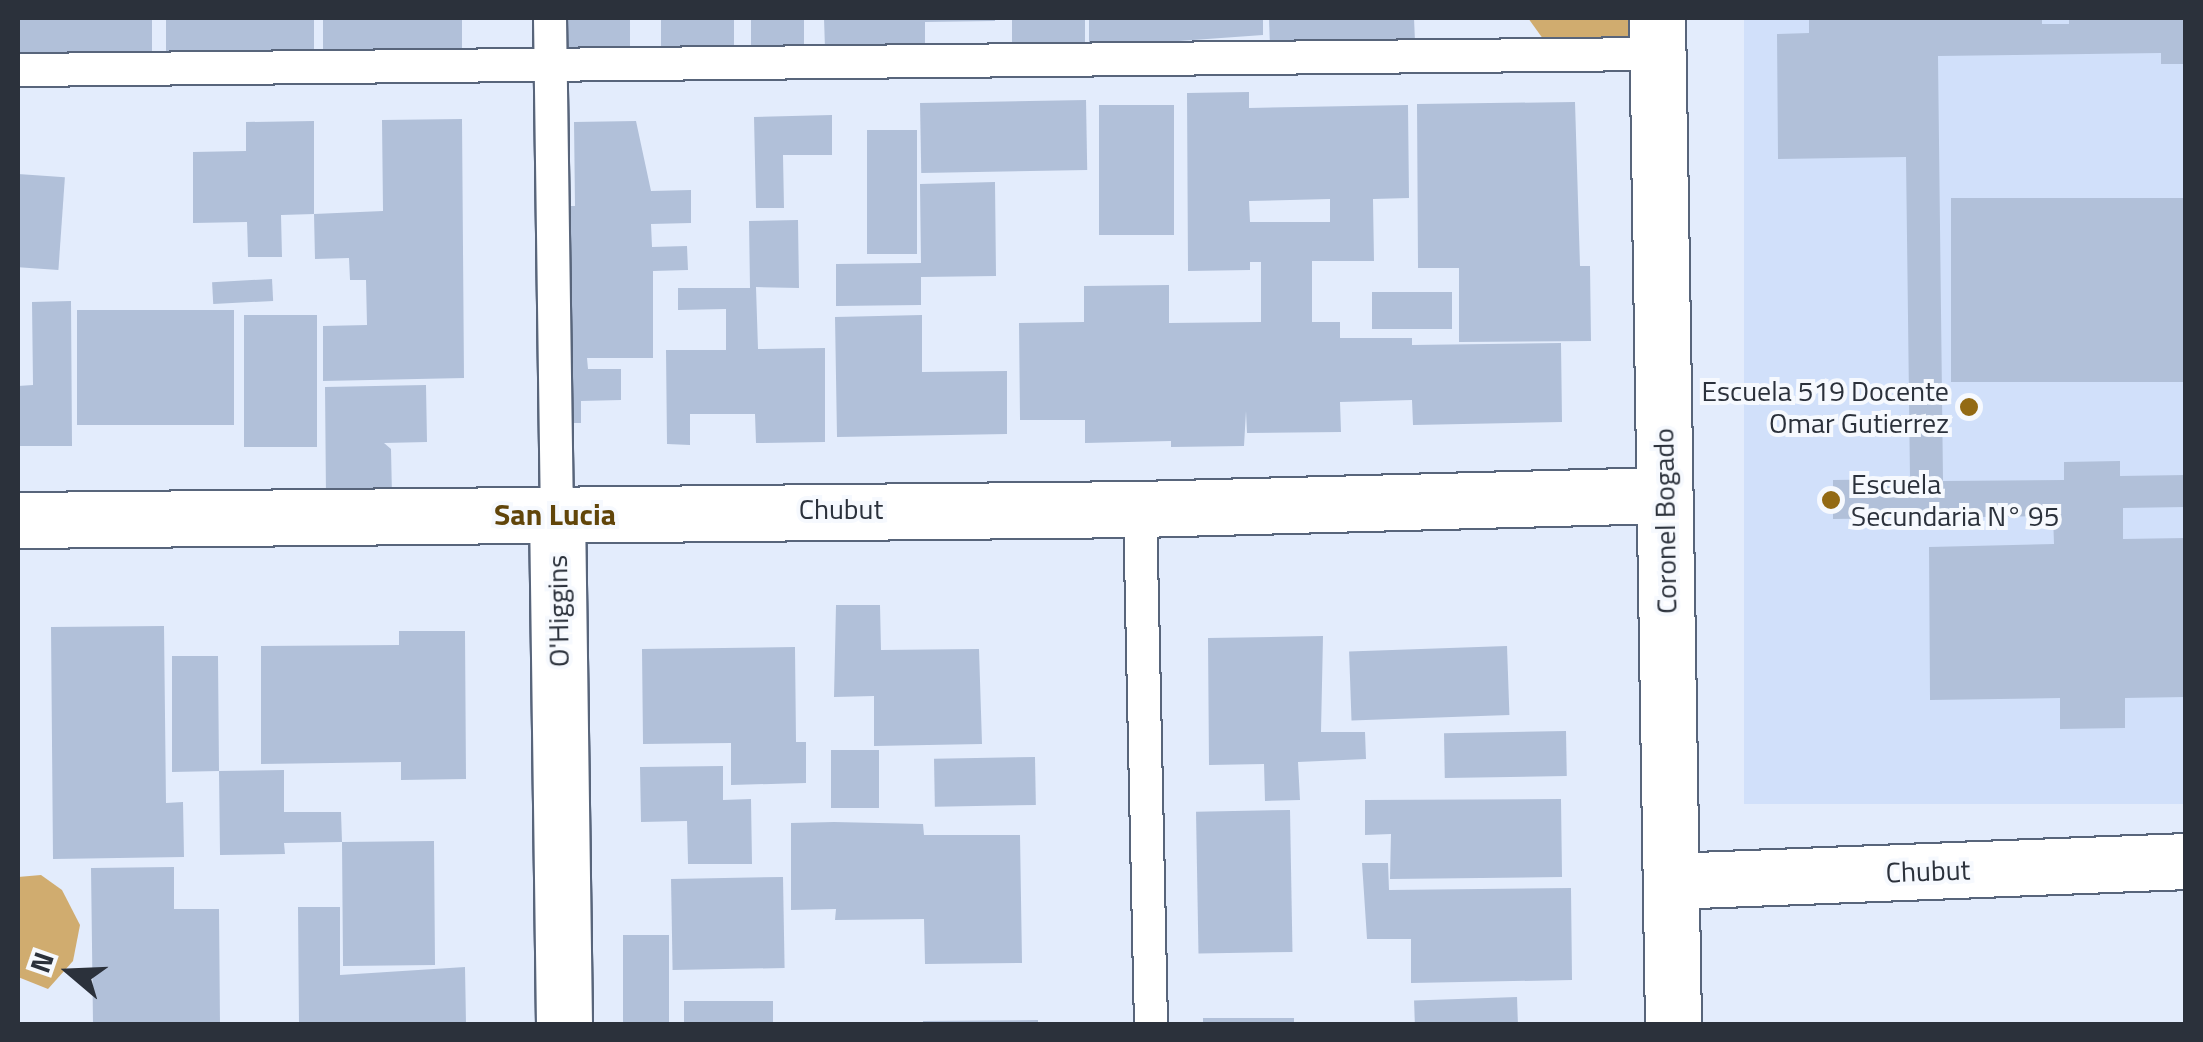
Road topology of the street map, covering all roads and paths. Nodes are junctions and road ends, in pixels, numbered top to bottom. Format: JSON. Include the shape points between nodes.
{"nodes":[{"id":1,"x":550,"y":18,"type":"edge"},
{"id":2,"x":1657,"y":36,"type":"edge"},
{"id":3,"x":551,"y":64,"type":"junction"},
{"id":4,"x":18,"y":70,"type":"edge"},
{"id":5,"x":1664,"y":495,"type":"junction"},
{"id":6,"x":1140,"y":509,"type":"junction"},
{"id":7,"x":556,"y":510,"type":"junction"},
{"id":8,"x":18,"y":520,"type":"edge"},
{"id":9,"x":2186,"y":861,"type":"edge"},
{"id":10,"x":1671,"y":881,"type":"junction"},
{"id":11,"x":564,"y":1024,"type":"edge"},
{"id":12,"x":1152,"y":1024,"type":"edge"},
{"id":13,"x":1673,"y":1024,"type":"edge"}],
"edges":[{"from":1,"to":3,"type":"lane","name":"O'Higgins"},
{"from":2,"to":3,"type":"lane"},
{"from":2,"to":5,"type":"street","name":"Coronel Bogado"},
{"from":3,"to":4,"type":"lane"},
{"from":3,"to":7,"type":"lane","name":"O'Higgins"},
{"from":5,"to":6,"type":"street","name":"Chubut"},
{"from":5,"to":10,"type":"street","name":"Coronel Bogado"},
{"from":6,"to":7,"type":"street","name":"Chubut"},
{"from":6,"to":12,"type":"lane"},
{"from":7,"to":8,"type":"street","name":"Chubut"},
{"from":7,"to":11,"type":"street","name":"O'Higgins"},
{"from":9,"to":10,"type":"street","name":"Chubut"},
{"from":10,"to":13,"type":"street","name":"Coronel Bogado"}]}
